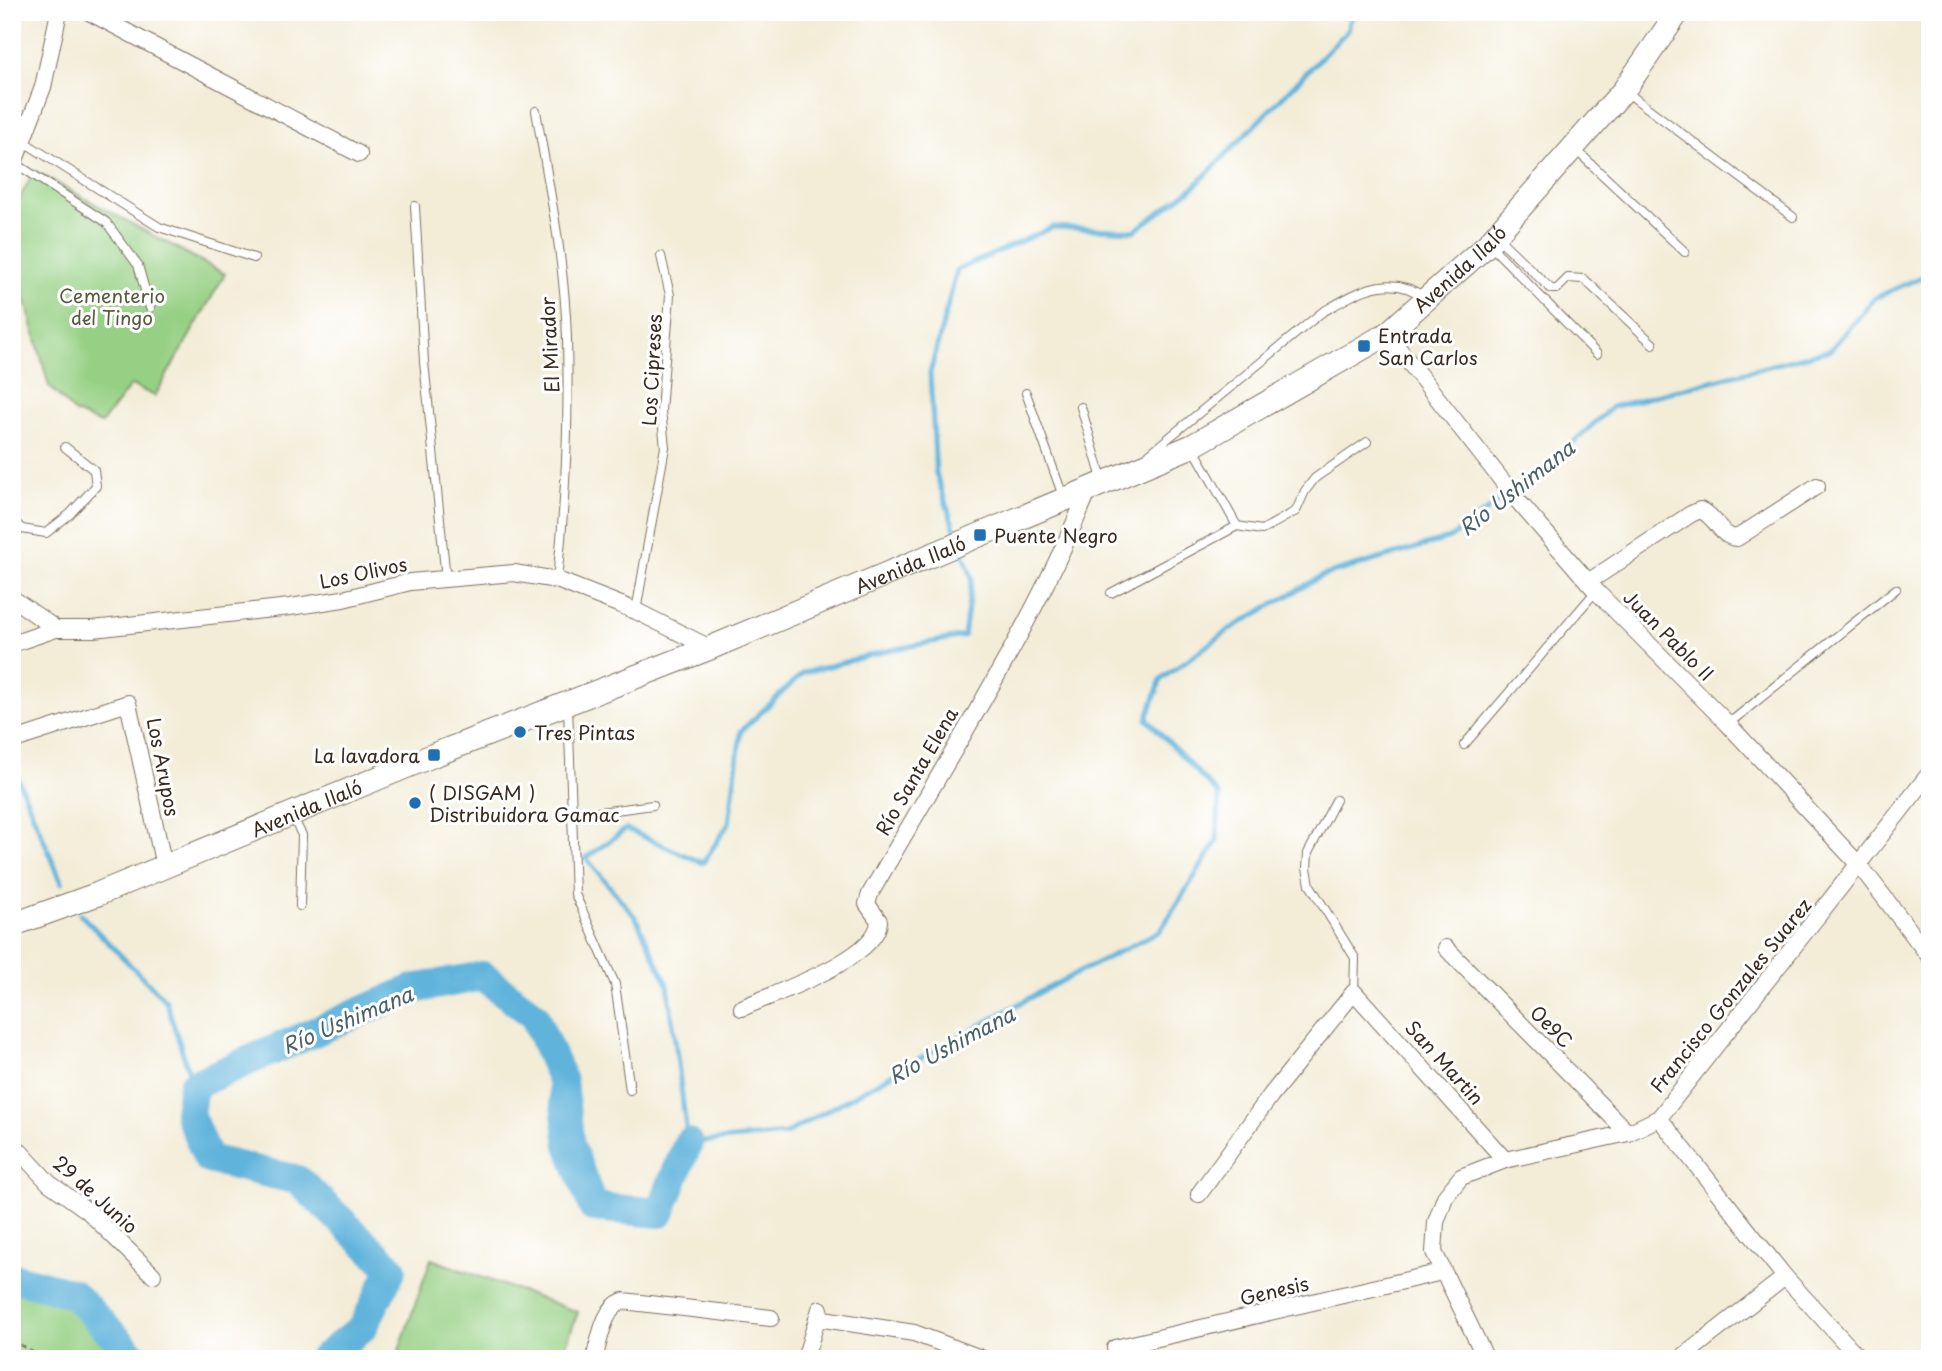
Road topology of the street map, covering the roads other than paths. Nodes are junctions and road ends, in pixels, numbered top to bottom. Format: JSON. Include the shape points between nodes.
{"nodes":[{"id":1,"x":59,"y":12,"type":"edge"},
{"id":2,"x":89,"y":12,"type":"edge"},
{"id":3,"x":1678,"y":12,"type":"edge"},
{"id":4,"x":1624,"y":90,"type":"junction"},
{"id":5,"x":536,"y":111,"type":"dead end"},
{"id":6,"x":24,"y":142,"type":"junction"},
{"id":7,"x":1573,"y":147,"type":"junction"},
{"id":8,"x":359,"y":153,"type":"dead end"},
{"id":9,"x":13,"y":165,"type":"edge"},
{"id":10,"x":415,"y":206,"type":"dead end"},
{"id":11,"x":1793,"y":217,"type":"dead end"},
{"id":12,"x":1492,"y":240,"type":"junction"},
{"id":13,"x":1685,"y":252,"type":"dead end"},
{"id":14,"x":661,"y":256,"type":"dead end"},
{"id":15,"x":254,"y":258,"type":"dead end"},
{"id":16,"x":1425,"y":298,"type":"junction"},
{"id":17,"x":150,"y":308,"type":"dead end"},
{"id":18,"x":1387,"y":334,"type":"junction"},
{"id":19,"x":1653,"y":344,"type":"dead end"},
{"id":20,"x":1597,"y":354,"type":"dead end"},
{"id":21,"x":1026,"y":393,"type":"dead end"},
{"id":22,"x":1081,"y":407,"type":"dead end"},
{"id":23,"x":1367,"y":442,"type":"dead end"},
{"id":24,"x":1192,"y":446,"type":"junction"},
{"id":25,"x":65,"y":447,"type":"dead end"},
{"id":26,"x":1104,"y":485,"type":"junction"},
{"id":27,"x":1817,"y":486,"type":"dead end"},
{"id":28,"x":1065,"y":501,"type":"junction"},
{"id":29,"x":12,"y":520,"type":"edge"},
{"id":30,"x":1237,"y":526,"type":"junction"},
{"id":31,"x":446,"y":579,"type":"junction"},
{"id":32,"x":557,"y":580,"type":"junction"},
{"id":33,"x":1592,"y":587,"type":"junction"},
{"id":34,"x":1896,"y":590,"type":"dead end"},
{"id":35,"x":1111,"y":593,"type":"dead end"},
{"id":36,"x":12,"y":598,"type":"edge"},
{"id":37,"x":636,"y":611,"type":"junction"},
{"id":38,"x":56,"y":629,"type":"junction"},
{"id":39,"x":12,"y":644,"type":"edge"},
{"id":40,"x":710,"y":648,"type":"junction"},
{"id":41,"x":568,"y":706,"type":"junction"},
{"id":42,"x":1728,"y":724,"type":"junction"},
{"id":43,"x":21,"y":738,"type":"dead end"},
{"id":44,"x":1464,"y":745,"type":"dead end"},
{"id":45,"x":1930,"y":773,"type":"edge"},
{"id":46,"x":1336,"y":800,"type":"dead end"},
{"id":47,"x":653,"y":805,"type":"dead end"},
{"id":48,"x":291,"y":813,"type":"junction"},
{"id":49,"x":570,"y":816,"type":"junction"},
{"id":50,"x":164,"y":866,"type":"junction"},
{"id":51,"x":1860,"y":866,"type":"junction"},
{"id":52,"x":300,"y":906,"type":"dead end"},
{"id":53,"x":12,"y":925,"type":"edge"},
{"id":54,"x":1446,"y":948,"type":"dead end"},
{"id":55,"x":1930,"y":957,"type":"edge"},
{"id":56,"x":1353,"y":992,"type":"junction"},
{"id":57,"x":742,"y":1008,"type":"dead end"},
{"id":58,"x":630,"y":1090,"type":"dead end"},
{"id":59,"x":1659,"y":1118,"type":"junction"},
{"id":60,"x":1628,"y":1133,"type":"junction"},
{"id":61,"x":12,"y":1143,"type":"edge"},
{"id":62,"x":1505,"y":1160,"type":"junction"},
{"id":63,"x":1199,"y":1194,"type":"dead end"},
{"id":64,"x":1441,"y":1272,"type":"junction"},
{"id":65,"x":153,"y":1275,"type":"dead end"},
{"id":66,"x":1785,"y":1277,"type":"junction"},
{"id":67,"x":771,"y":1318,"type":"dead end"},
{"id":68,"x":1115,"y":1348,"type":"dead end"},
{"id":69,"x":1685,"y":1355,"type":"dead end"},
{"id":70,"x":594,"y":1359,"type":"edge"},
{"id":71,"x":805,"y":1359,"type":"edge"},
{"id":72,"x":984,"y":1359,"type":"edge"},
{"id":73,"x":1486,"y":1359,"type":"edge"},
{"id":74,"x":1860,"y":1359,"type":"edge"}],
"edges":[{"from":1,"to":6,"type":"street","via":[[43,87]]},
{"from":2,"to":8,"type":"street"},
{"from":3,"to":4,"type":"main road","name":"Avenida Ilaló"},
{"from":4,"to":7,"type":"main road","name":"Avenida Ilaló"},
{"from":4,"to":11,"type":"lane"},
{"from":5,"to":32,"type":"lane","name":"El Mirador","via":[[554,210],[567,337],[567,487]]},
{"from":6,"to":9,"type":"street"},
{"from":6,"to":15,"type":"lane","via":[[159,226]]},
{"from":7,"to":12,"type":"main road","name":"Avenida Ilaló"},
{"from":7,"to":13,"type":"lane"},
{"from":9,"to":17,"type":"lane","via":[[106,222],[138,265]]},
{"from":10,"to":31,"type":"lane","via":[[424,362]]},
{"from":12,"to":16,"type":"main road","name":"Avenida Ilaló"},
{"from":12,"to":19,"type":"lane","via":[[1551,289],[1558,289],[1568,278],[1584,279]]},
{"from":12,"to":20,"type":"lane"},
{"from":14,"to":37,"type":"lane","name":"Los Cipreses","via":[[670,295],[661,411],[665,447]]},
{"from":16,"to":18,"type":"main road","name":"Avenida Ilaló"},
{"from":16,"to":26,"type":"lane","via":[[1400,285],[1385,285],[1365,288],[1321,313]]},
{"from":18,"to":24,"type":"main road","name":"Avenida Ilaló"},
{"from":18,"to":33,"type":"street","name":"Juan Pablo II"},
{"from":21,"to":28,"type":"lane"},
{"from":22,"to":26,"type":"lane"},
{"from":23,"to":30,"type":"lane","via":[[1315,478],[1296,511],[1262,530]]},
{"from":24,"to":26,"type":"main road","name":"Avenida Ilaló"},
{"from":24,"to":30,"type":"lane"},
{"from":25,"to":29,"type":"lane","via":[[94,470],[96,486],[46,533],[22,529]]},
{"from":26,"to":28,"type":"main road","name":"Avenida Ilaló"},
{"from":26,"to":57,"type":"street","name":"Río Santa Elena","via":[[870,894],[867,904],[879,922],[875,938],[855,956]]},
{"from":27,"to":33,"type":"street","via":[[1737,538],[1726,535],[1708,513],[1691,514]]},
{"from":28,"to":40,"type":"main road","name":"Avenida Ilaló"},
{"from":30,"to":35,"type":"lane"},
{"from":31,"to":32,"type":"street","name":"Los Olivos","via":[[514,573]]},
{"from":31,"to":38,"type":"street","name":"Los Olivos","via":[[290,607]]},
{"from":32,"to":37,"type":"street","name":"Los Olivos"},
{"from":33,"to":42,"type":"street","name":"Juan Pablo II"},
{"from":33,"to":44,"type":"lane"},
{"from":34,"to":42,"type":"lane"},
{"from":36,"to":38,"type":"street"},
{"from":37,"to":40,"type":"street","name":"Los Olivos"},
{"from":38,"to":39,"type":"street","name":"Los Olivos"},
{"from":40,"to":41,"type":"main road","name":"Avenida Ilaló"},
{"from":41,"to":48,"type":"main road","name":"Avenida Ilaló"},
{"from":41,"to":49,"type":"lane"},
{"from":42,"to":51,"type":"street","name":"Juan Pablo II"},
{"from":43,"to":50,"type":"street","name":"Los Arupos","via":[[128,703]]},
{"from":45,"to":51,"type":"street","name":"Francisco Gonzales Suarez"},
{"from":46,"to":56,"type":"lane","via":[[1308,853],[1307,868],[1310,886],[1355,958]]},
{"from":47,"to":49,"type":"lane"},
{"from":48,"to":50,"type":"main road","name":"Avenida Ilaló"},
{"from":48,"to":52,"type":"lane","via":[[302,835]]},
{"from":49,"to":58,"type":"lane","via":[[575,894],[614,984]]},
{"from":50,"to":53,"type":"main road","name":"Avenida Ilaló"},
{"from":51,"to":55,"type":"street","name":"Juan Pablo II"},
{"from":51,"to":59,"type":"street","name":"Francisco Gonzales Suarez"},
{"from":54,"to":60,"type":"street","name":"Oe9C"},
{"from":56,"to":62,"type":"street","name":"San Martin"},
{"from":56,"to":63,"type":"street"},
{"from":59,"to":60,"type":"street","name":"Francisco Gonzales Suarez"},
{"from":59,"to":66,"type":"street"},
{"from":60,"to":62,"type":"street","name":"Francisco Gonzales Suarez"},
{"from":61,"to":65,"type":"street","name":"29 de Junio"},
{"from":62,"to":64,"type":"street","name":"Francisco Gonzales Suarez","via":[[1461,1177],[1445,1197],[1436,1222],[1434,1252]]},
{"from":64,"to":68,"type":"street","name":"Genesis"},
{"from":64,"to":73,"type":"street","name":"Francisco Gonzales Suarez"},
{"from":66,"to":69,"type":"street"},
{"from":66,"to":74,"type":"street"},
{"from":67,"to":70,"type":"street","via":[[624,1301],[609,1312]]},
{"from":71,"to":72,"type":"street","via":[[818,1314],[914,1333]]}]}
